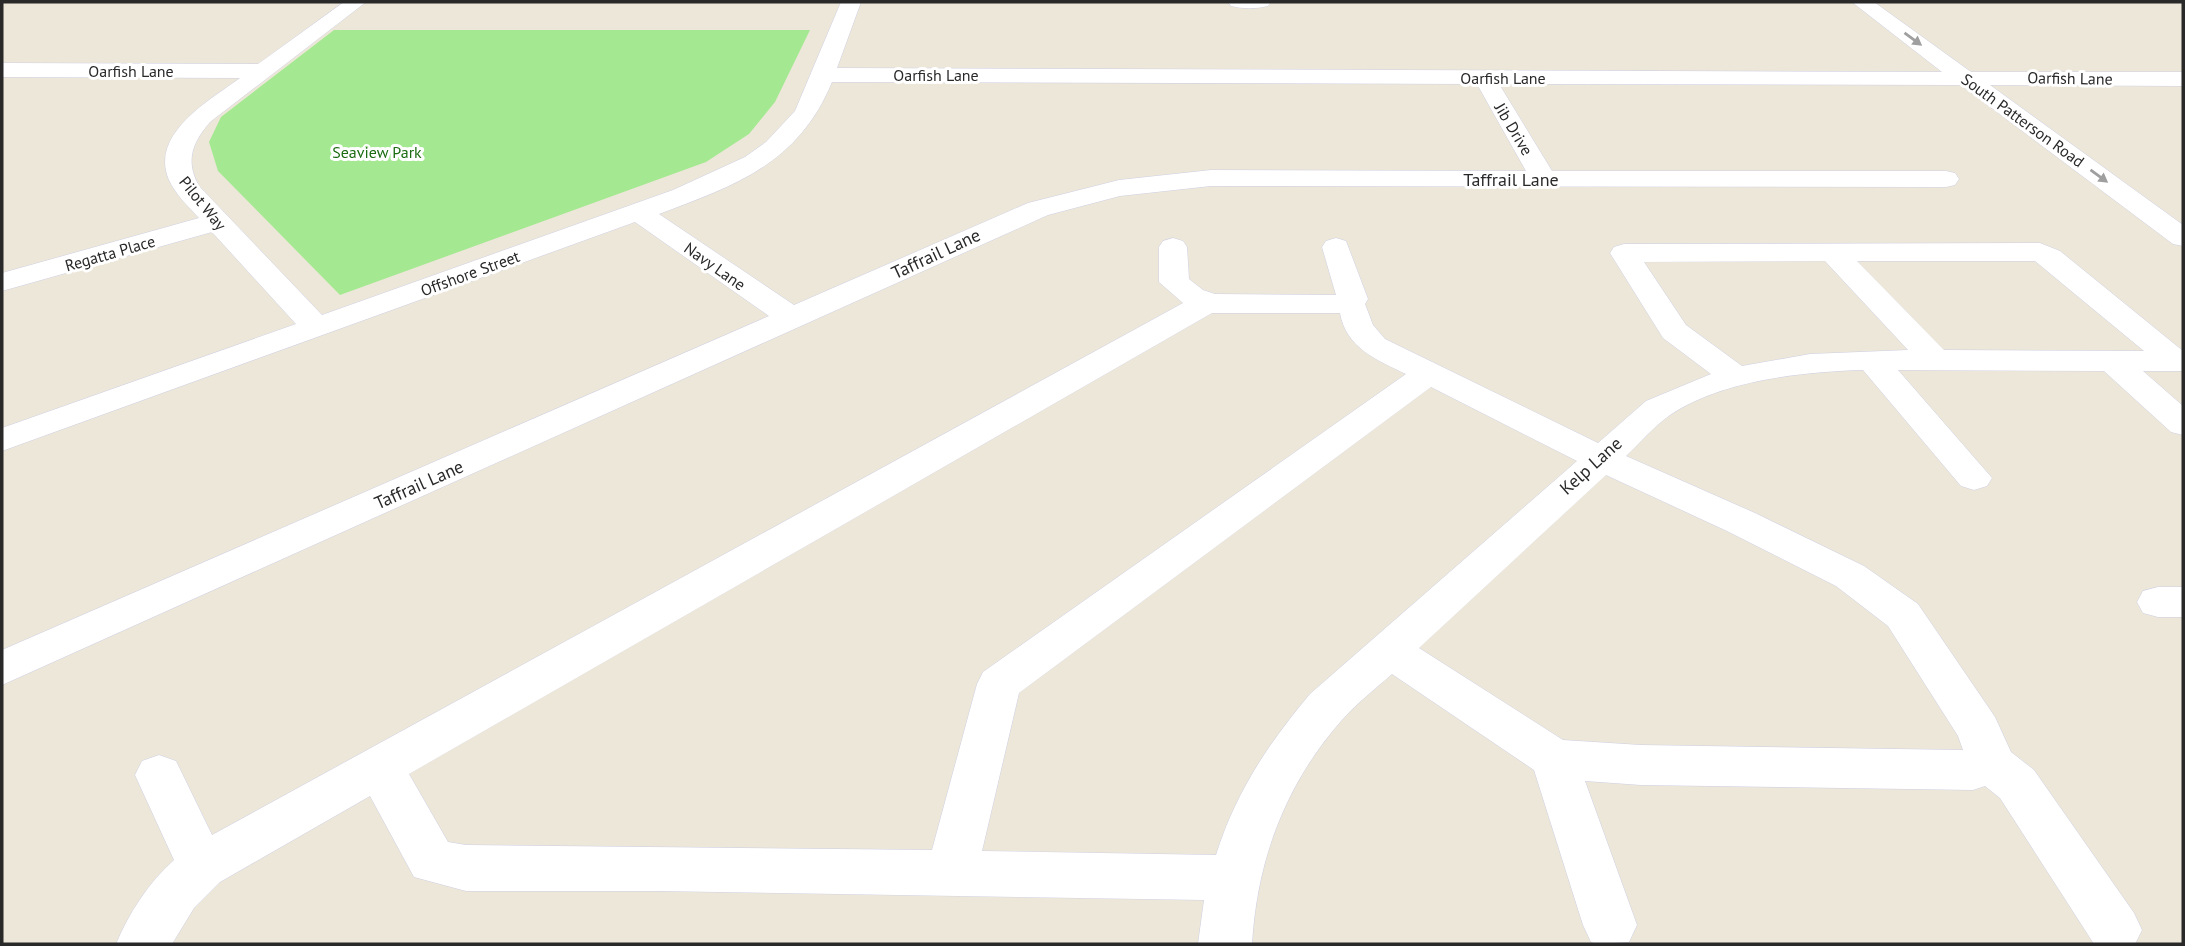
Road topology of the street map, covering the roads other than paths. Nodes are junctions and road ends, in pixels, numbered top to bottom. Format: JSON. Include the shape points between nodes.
{"nodes":[{"id":1,"x":356,"y":2,"type":"edge"},
{"id":2,"x":851,"y":2,"type":"edge"},
{"id":3,"x":1238,"y":2,"type":"edge"},
{"id":4,"x":1261,"y":2,"type":"edge"},
{"id":5,"x":1862,"y":2,"type":"edge"},
{"id":6,"x":1889,"y":2,"type":"edge"},
{"id":7,"x":2,"y":70,"type":"edge"},
{"id":8,"x":261,"y":71,"type":"junction"},
{"id":9,"x":822,"y":75,"type":"junction"},
{"id":10,"x":1483,"y":77,"type":"junction"},
{"id":11,"x":1965,"y":77,"type":"junction"},
{"id":12,"x":1998,"y":77,"type":"junction"},
{"id":13,"x":2148,"y":79,"type":"junction"},
{"id":14,"x":2183,"y":79,"type":"edge"},
{"id":15,"x":2183,"y":102,"type":"edge"},
{"id":16,"x":1945,"y":179,"type":"dead end"},
{"id":17,"x":1545,"y":180,"type":"junction"},
{"id":18,"x":2172,"y":200,"type":"dead end"},
{"id":19,"x":638,"y":212,"type":"junction"},
{"id":20,"x":217,"y":222,"type":"junction"},
{"id":21,"x":2183,"y":238,"type":"edge"},
{"id":22,"x":1172,"y":247,"type":"dead end"},
{"id":23,"x":1336,"y":247,"type":"dead end"},
{"id":24,"x":1832,"y":252,"type":"junction"},
{"id":25,"x":2,"y":282,"type":"edge"},
{"id":26,"x":1211,"y":303,"type":"junction"},
{"id":27,"x":1350,"y":303,"type":"junction"},
{"id":28,"x":793,"y":319,"type":"junction"},
{"id":29,"x":317,"y":328,"type":"junction"},
{"id":30,"x":1935,"y":360,"type":"junction"},
{"id":31,"x":1873,"y":361,"type":"junction"},
{"id":32,"x":2113,"y":361,"type":"junction"},
{"id":33,"x":2179,"y":361,"type":"edge"},
{"id":34,"x":1428,"y":374,"type":"junction"},
{"id":35,"x":1735,"y":376,"type":"junction"},
{"id":36,"x":2183,"y":424,"type":"edge"},
{"id":37,"x":2,"y":440,"type":"edge"},
{"id":38,"x":1600,"y":458,"type":"junction"},
{"id":39,"x":1974,"y":478,"type":"dead end"},
{"id":40,"x":1388,"y":650,"type":"junction"},
{"id":41,"x":2,"y":668,"type":"edge"},
{"id":42,"x":1554,"y":759,"type":"junction"},
{"id":43,"x":1992,"y":764,"type":"junction"},
{"id":44,"x":376,"y":768,"type":"junction"},
{"id":45,"x":159,"y":775,"type":"dead end"},
{"id":46,"x":202,"y":866,"type":"junction"},
{"id":47,"x":952,"y":871,"type":"junction"},
{"id":48,"x":1236,"y":878,"type":"junction"},
{"id":49,"x":1610,"y":925,"type":"dead end"},
{"id":50,"x":2115,"y":930,"type":"dead end"},
{"id":51,"x":143,"y":944,"type":"edge"},
{"id":52,"x":1225,"y":944,"type":"edge"}],
"edges":[{"from":1,"to":8,"type":"street","name":"Pilot Way"},
{"from":2,"to":9,"type":"street","name":"Offshore Street"},
{"from":3,"to":4,"type":"street"},
{"from":5,"to":11,"type":"street","name":"South Patterson Road","one_way":true},
{"from":6,"to":12,"type":"street","name":"South Patterson Road"},
{"from":7,"to":8,"type":"street","name":"Oarfish Lane"},
{"from":8,"to":20,"type":"street","name":"Pilot Way","via":[[202,117],[179,149],[179,175]]},
{"from":9,"to":10,"type":"street","name":"Oarfish Lane"},
{"from":9,"to":19,"type":"street","name":"Offshore Street","via":[[806,112],[780,142],[729,175]]},
{"from":10,"to":11,"type":"street","name":"Oarfish Lane"},
{"from":10,"to":17,"type":"street","name":"Jib Drive"},
{"from":11,"to":12,"type":"street","name":"Oarfish Lane"},
{"from":11,"to":21,"type":"street","name":"South Patterson Road","one_way":true},
{"from":12,"to":13,"type":"street","name":"Oarfish Lane"},
{"from":12,"to":18,"type":"street","name":"South Patterson Road"},
{"from":13,"to":14,"type":"street","name":"Oarfish Lane"},
{"from":13,"to":15,"type":"street"},
{"from":16,"to":17,"type":"street","name":"Taffrail Lane"},
{"from":17,"to":28,"type":"street","name":"Taffrail Lane","via":[[1211,178],[1119,188],[1038,209]]},
{"from":19,"to":28,"type":"street","name":"Navy Lane"},
{"from":19,"to":29,"type":"street","name":"Offshore Street"},
{"from":20,"to":25,"type":"street","name":"Regatta Place"},
{"from":20,"to":29,"type":"street","name":"Pilot Way"},
{"from":22,"to":26,"type":"lane","via":[[1174,282]]},
{"from":23,"to":27,"type":"street","via":[[1353,299]]},
{"from":24,"to":30,"type":"street"},
{"from":24,"to":33,"type":"street","via":[[2040,252]]},
{"from":24,"to":35,"type":"street","via":[[1624,253],[1674,331]]},
{"from":26,"to":27,"type":"street"},
{"from":26,"to":44,"type":"street"},
{"from":27,"to":34,"type":"street","via":[[1358,326],[1374,346]]},
{"from":28,"to":41,"type":"street","name":"Taffrail Lane"},
{"from":29,"to":37,"type":"street","name":"Offshore Street"},
{"from":30,"to":31,"type":"street","name":"Kelp Lane"},
{"from":30,"to":32,"type":"street","name":"Kelp Lane"},
{"from":31,"to":35,"type":"street","name":"Kelp Lane","via":[[1804,364]]},
{"from":31,"to":39,"type":"street"},
{"from":32,"to":33,"type":"street","name":"Kelp Lane"},
{"from":32,"to":36,"type":"street"},
{"from":34,"to":38,"type":"street"},
{"from":34,"to":47,"type":"street","via":[[999,684]]},
{"from":35,"to":38,"type":"street","name":"Kelp Lane","via":[[1658,408]]},
{"from":38,"to":40,"type":"street","name":"Kelp Lane"},
{"from":38,"to":43,"type":"street","via":[[1850,576],[1903,615],[1979,730]]},
{"from":40,"to":42,"type":"street"},
{"from":40,"to":48,"type":"street","name":"Kelp Lane","via":[[1326,706],[1290,751],[1260,804]]},
{"from":42,"to":43,"type":"street","via":[[1641,765],[1973,770]]},
{"from":42,"to":49,"type":"street"},
{"from":43,"to":50,"type":"street","via":[[2017,784]]},
{"from":44,"to":46,"type":"street"},
{"from":44,"to":47,"type":"street","via":[[394,791],[432,861],[466,868]]},
{"from":45,"to":46,"type":"street"},
{"from":46,"to":51,"type":"street","via":[[176,891]]},
{"from":47,"to":48,"type":"street"},
{"from":48,"to":52,"type":"street","name":"Kelp Lane"}]}
